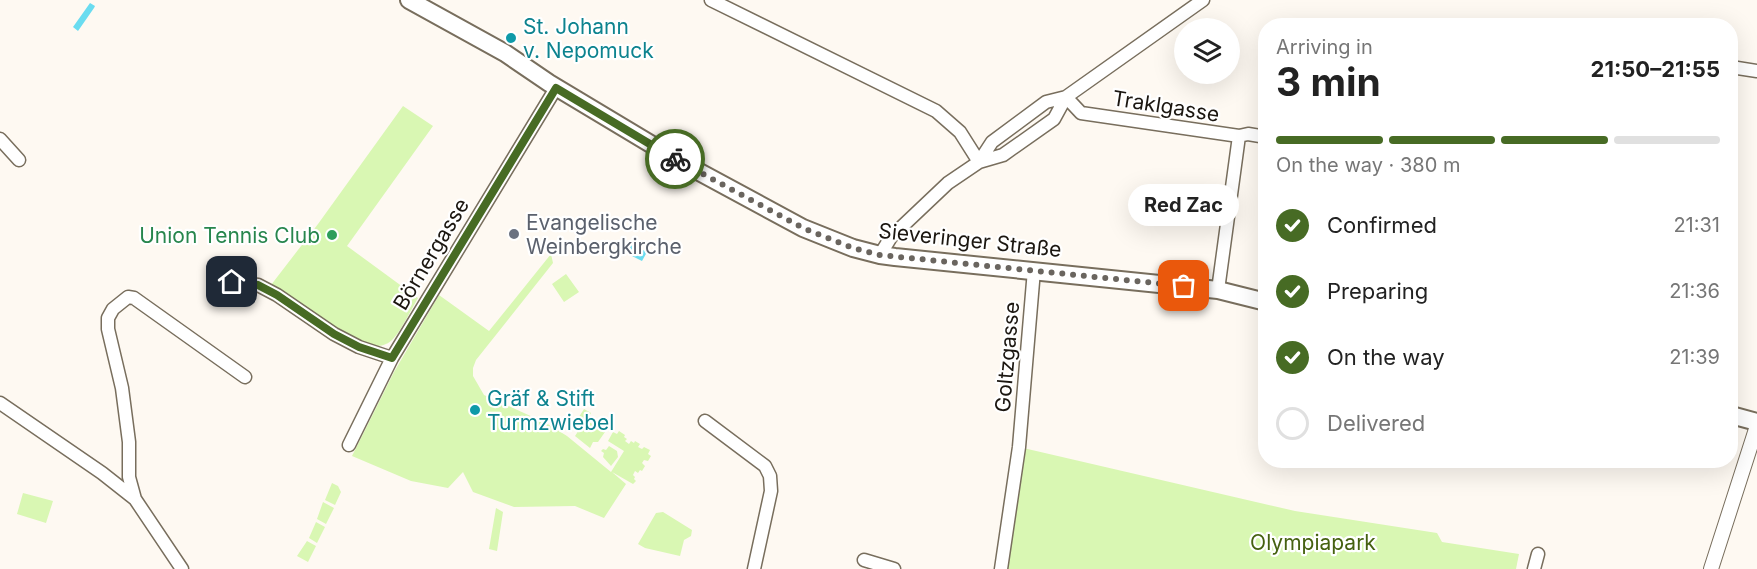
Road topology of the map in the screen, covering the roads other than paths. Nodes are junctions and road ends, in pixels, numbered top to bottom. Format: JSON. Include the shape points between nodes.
{"nodes":[{"id":1,"x":409,"y":0,"type":"edge"},
{"id":2,"x":711,"y":0,"type":"edge"},
{"id":3,"x":1203,"y":0,"type":"edge"},
{"id":4,"x":423,"y":4,"type":"edge"},
{"id":5,"x":1738,"y":68,"type":"edge"},
{"id":6,"x":1757,"y":71,"type":"edge"},
{"id":7,"x":556,"y":88,"type":"junction"},
{"id":8,"x":1066,"y":97,"type":"junction"},
{"id":9,"x":1239,"y":136,"type":"junction"},
{"id":10,"x":1258,"y":136,"type":"edge"},
{"id":11,"x":0,"y":139,"type":"edge"},
{"id":12,"x":19,"y":160,"type":"dead end"},
{"id":13,"x":979,"y":162,"type":"junction"},
{"id":14,"x":880,"y":255,"type":"junction"},
{"id":15,"x":1034,"y":270,"type":"junction"},
{"id":16,"x":232,"y":282,"type":"dead end"},
{"id":17,"x":1218,"y":290,"type":"junction"},
{"id":18,"x":1258,"y":300,"type":"edge"},
{"id":19,"x":392,"y":358,"type":"junction"},
{"id":20,"x":245,"y":377,"type":"dead end"},
{"id":21,"x":0,"y":403,"type":"edge"},
{"id":22,"x":1738,"y":417,"type":"edge"},
{"id":23,"x":705,"y":421,"type":"dead end"},
{"id":24,"x":1757,"y":424,"type":"edge"},
{"id":25,"x":349,"y":445,"type":"dead end"},
{"id":26,"x":135,"y":499,"type":"junction"},
{"id":27,"x":1538,"y":554,"type":"dead end"},
{"id":28,"x":864,"y":560,"type":"dead end"},
{"id":29,"x":182,"y":569,"type":"edge"},
{"id":30,"x":754,"y":569,"type":"edge"},
{"id":31,"x":894,"y":569,"type":"edge"},
{"id":32,"x":1001,"y":569,"type":"edge"},
{"id":33,"x":1534,"y":569,"type":"edge"},
{"id":34,"x":1711,"y":569,"type":"edge"}],
"edges":[{"from":1,"to":4,"type":"main road","name":"Sieveringer Straße"},
{"from":2,"to":13,"type":"street","via":[[936,111],[960,132]]},
{"from":3,"to":8,"type":"street"},
{"from":4,"to":7,"type":"main road","name":"Sieveringer Straße"},
{"from":5,"to":6,"type":"street"},
{"from":7,"to":14,"type":"main road","name":"Sieveringer Straße","via":[[803,228]]},
{"from":7,"to":19,"type":"street","name":"Börnergasse"},
{"from":8,"to":9,"type":"street","name":"Traklgasse","via":[[1081,113]]},
{"from":8,"to":13,"type":"street","via":[[1046,102],[992,142]]},
{"from":8,"to":13,"type":"street","via":[[1054,119],[1003,155]]},
{"from":9,"to":10,"type":"street","name":"Traklgasse"},
{"from":9,"to":17,"type":"street"},
{"from":11,"to":12,"type":"street"},
{"from":13,"to":14,"type":"street","via":[[948,183],[891,237]]},
{"from":14,"to":15,"type":"main road","name":"Sieveringer Straße"},
{"from":15,"to":17,"type":"main road","name":"Sieveringer Straße"},
{"from":15,"to":32,"type":"street","name":"Goltzgasse","via":[[1019,447]]},
{"from":16,"to":19,"type":"street","via":[[258,285],[334,334]]},
{"from":17,"to":18,"type":"main road","name":"Sieveringer Straße"},
{"from":19,"to":25,"type":"street","name":"Börnergasse"},
{"from":20,"to":26,"type":"street","via":[[140,301],[128,297],[113,309],[108,329],[122,388],[129,477]]},
{"from":21,"to":26,"type":"street"},
{"from":22,"to":24,"type":"main road"},
{"from":23,"to":30,"type":"street","via":[[765,466],[770,476],[771,491]]},
{"from":24,"to":34,"type":"street"},
{"from":26,"to":29,"type":"street"},
{"from":27,"to":33,"type":"street"},
{"from":28,"to":31,"type":"street"}]}
